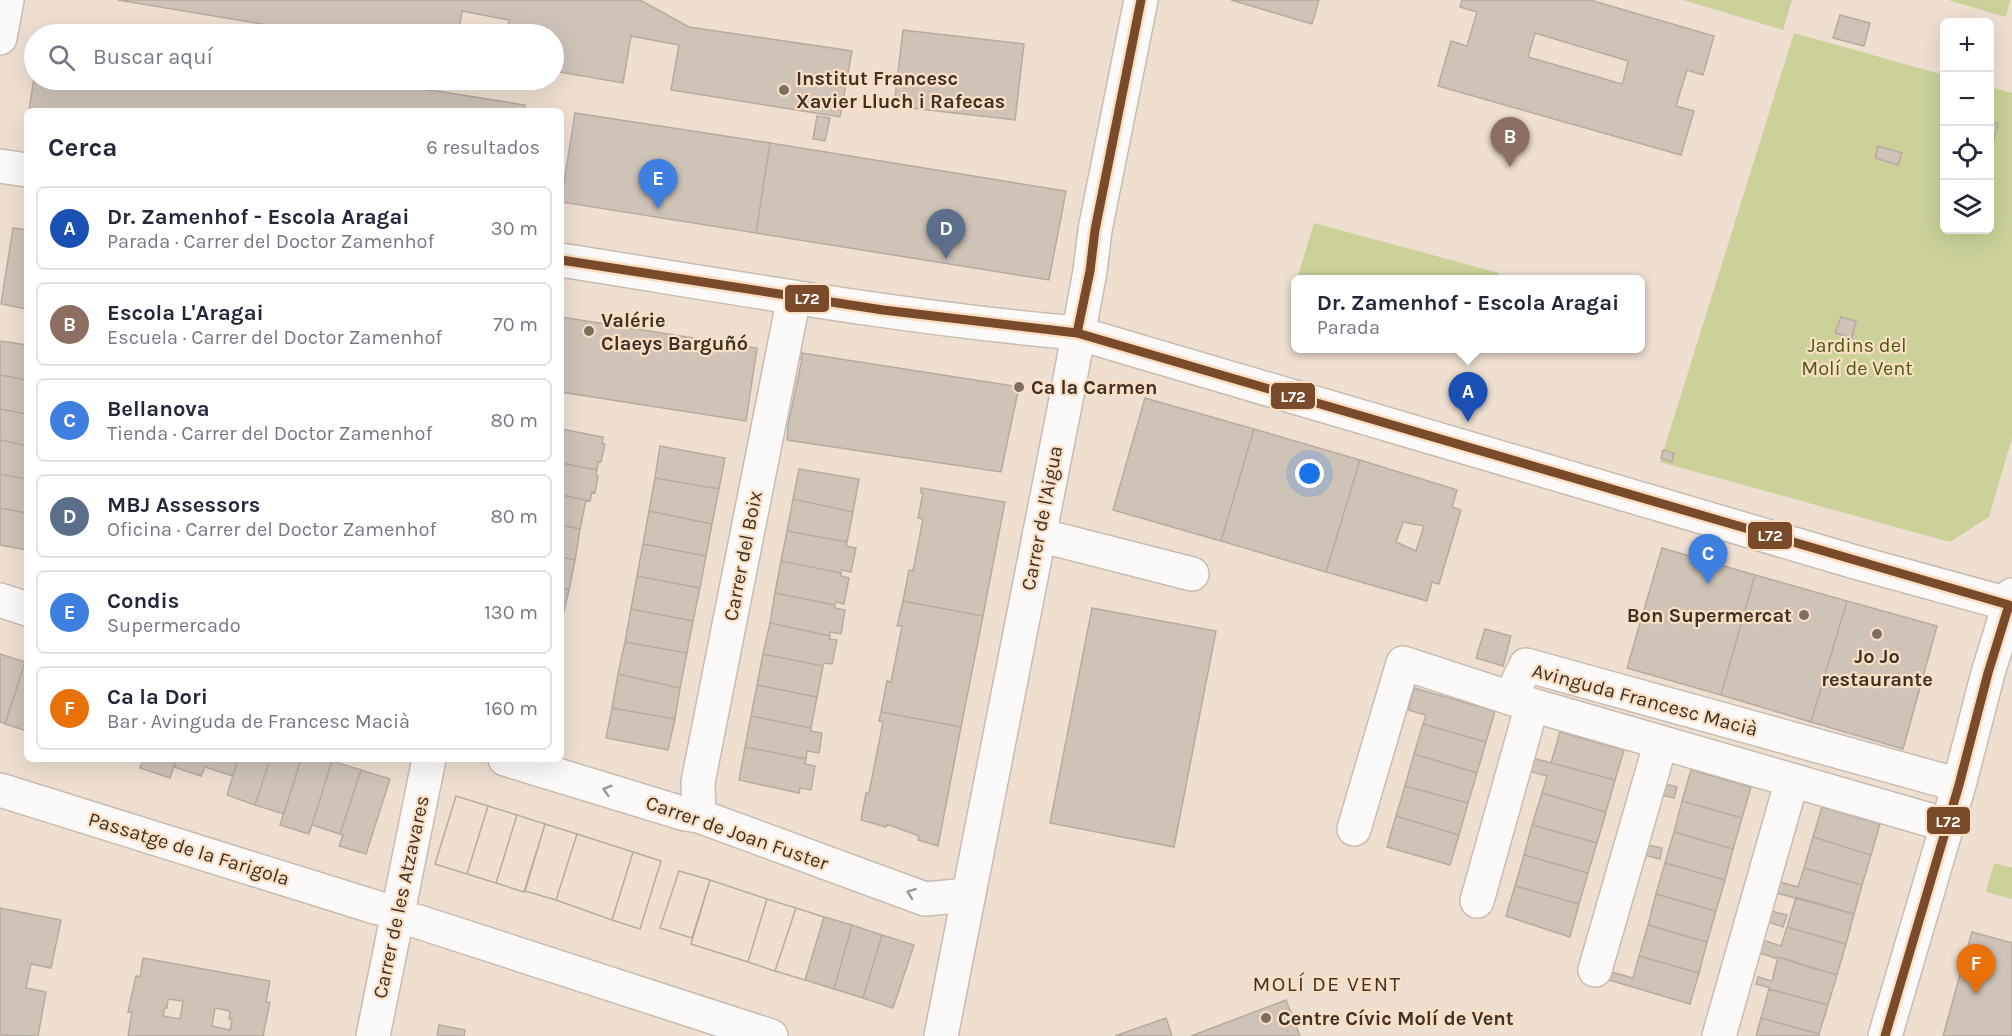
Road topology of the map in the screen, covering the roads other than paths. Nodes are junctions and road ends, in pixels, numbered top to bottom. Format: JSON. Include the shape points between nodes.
{"nodes":[{"id":1,"x":7,"y":0,"type":"edge"},
{"id":2,"x":1141,"y":0,"type":"edge"},
{"id":3,"x":0,"y":38,"type":"edge"},
{"id":4,"x":0,"y":166,"type":"edge"},
{"id":5,"x":24,"y":170,"type":"edge"},
{"id":6,"x":564,"y":260,"type":"edge"},
{"id":7,"x":794,"y":297,"type":"junction"},
{"id":8,"x":1077,"y":333,"type":"junction"},
{"id":9,"x":1039,"y":535,"type":"junction"},
{"id":10,"x":1192,"y":574,"type":"dead end"},
{"id":11,"x":0,"y":600,"type":"edge"},
{"id":12,"x":2011,"y":602,"type":"edge"},
{"id":13,"x":24,"y":608,"type":"edge"},
{"id":14,"x":1521,"y":702,"type":"junction"},
{"id":15,"x":1661,"y":742,"type":"junction"},
{"id":16,"x":428,"y":762,"type":"edge"},
{"id":17,"x":516,"y":762,"type":"edge"},
{"id":18,"x":1792,"y":780,"type":"junction"},
{"id":19,"x":1959,"y":785,"type":"junction"},
{"id":20,"x":0,"y":790,"type":"edge"},
{"id":21,"x":699,"y":816,"type":"junction"},
{"id":22,"x":1947,"y":825,"type":"junction"},
{"id":23,"x":1354,"y":829,"type":"dead end"},
{"id":24,"x":968,"y":895,"type":"junction"},
{"id":25,"x":1477,"y":901,"type":"dead end"},
{"id":26,"x":378,"y":908,"type":"dead end"},
{"id":27,"x":416,"y":921,"type":"dead end"},
{"id":28,"x":1595,"y":970,"type":"dead end"},
{"id":29,"x":373,"y":1036,"type":"edge"},
{"id":30,"x":771,"y":1036,"type":"edge"},
{"id":31,"x":941,"y":1036,"type":"edge"},
{"id":32,"x":1719,"y":1036,"type":"edge"},
{"id":33,"x":1885,"y":1036,"type":"edge"}],
"edges":[{"from":1,"to":3,"type":"street"},
{"from":2,"to":8,"type":"street","name":"Carrer de l'Aigua"},
{"from":4,"to":5,"type":"street"},
{"from":6,"to":7,"type":"street"},
{"from":7,"to":8,"type":"street"},
{"from":7,"to":21,"type":"street","name":"Carrer del Boix","via":[[699,782]]},
{"from":8,"to":9,"type":"street","name":"Carrer de l'Aigua"},
{"from":8,"to":12,"type":"street","via":[[1855,562]]},
{"from":9,"to":10,"type":"street"},
{"from":9,"to":24,"type":"street","name":"Carrer de l'Aigua"},
{"from":11,"to":13,"type":"street"},
{"from":12,"to":19,"type":"street","via":[[1979,703]]},
{"from":14,"to":15,"type":"street","name":"Avinguda Francesc Macià"},
{"from":14,"to":19,"type":"street","name":"Avinguda Francesc Macià","via":[[1526,665]]},
{"from":14,"to":23,"type":"street","via":[[1404,663]]},
{"from":14,"to":25,"type":"street"},
{"from":15,"to":18,"type":"street","name":"Avinguda Francesc Macià"},
{"from":15,"to":28,"type":"street"},
{"from":16,"to":29,"type":"street","name":"Carrer de les Atzavares"},
{"from":21,"to":17,"type":"street","name":"Carrer de Joan Fuster","one_way":true},
{"from":18,"to":22,"type":"street","name":"Avinguda Francesc Macià"},
{"from":18,"to":32,"type":"street"},
{"from":19,"to":22,"type":"street"},
{"from":20,"to":26,"type":"street","name":"Passatge de la Farigola"},
{"from":24,"to":21,"type":"street","name":"Carrer de Joan Fuster","one_way":true,"via":[[925,898]]},
{"from":22,"to":33,"type":"street"},
{"from":24,"to":31,"type":"street","name":"Carrer de l'Aigua"},
{"from":27,"to":30,"type":"street"}]}
